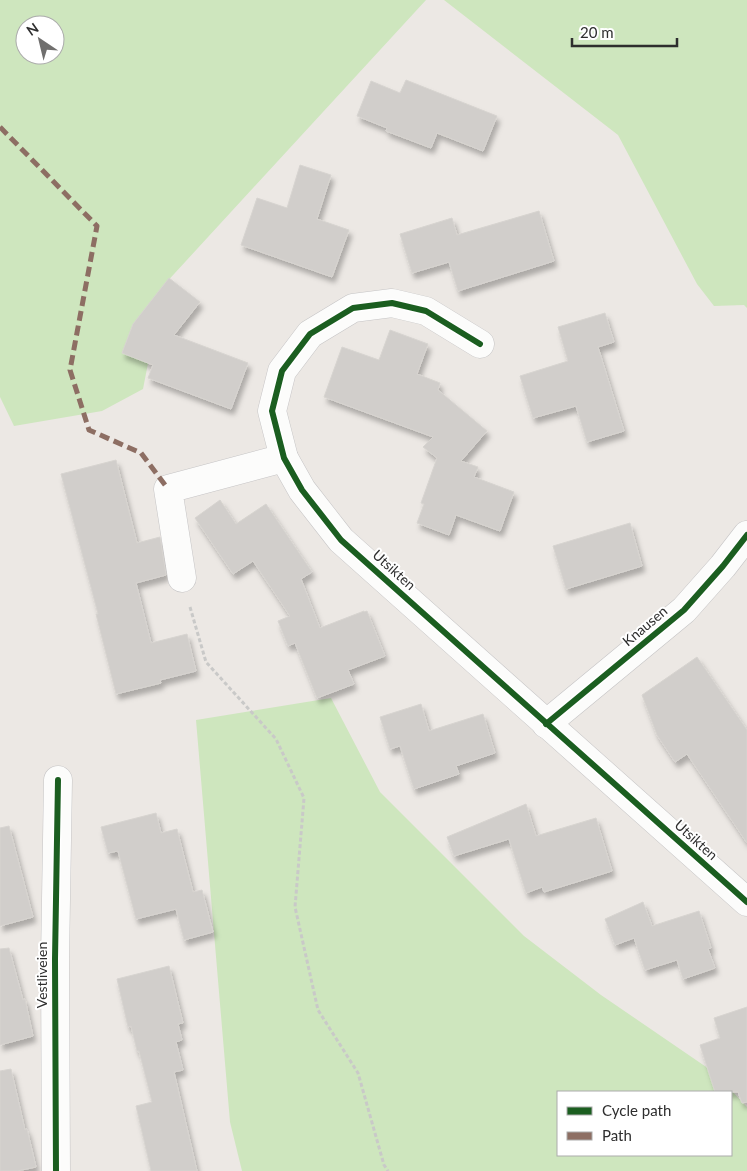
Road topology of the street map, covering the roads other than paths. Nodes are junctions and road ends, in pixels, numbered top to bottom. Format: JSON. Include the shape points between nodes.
{"nodes":[{"id":1,"x":480,"y":344,"type":"dead end"},
{"id":2,"x":284,"y":458,"type":"junction"},
{"id":3,"x":747,"y":535,"type":"edge"},
{"id":4,"x":182,"y":578,"type":"road end"},
{"id":5,"x":546,"y":724,"type":"junction"},
{"id":6,"x":58,"y":780,"type":"dead end"},
{"id":7,"x":747,"y":902,"type":"edge"},
{"id":8,"x":56,"y":1171,"type":"edge"}],
"edges":[{"from":1,"to":2,"type":"street","name":"Utsikten","via":[[426,311],[392,303],[353,308],[310,334],[282,371],[272,412]]},
{"from":2,"to":4,"type":"street","via":[[168,488]]},
{"from":2,"to":5,"type":"street","name":"Utsikten","via":[[302,490],[341,540]]},
{"from":3,"to":5,"type":"street","name":"Knausen","via":[[684,610]]},
{"from":5,"to":7,"type":"street","name":"Utsikten"},
{"from":6,"to":8,"type":"street","name":"Vestliveien"}]}
